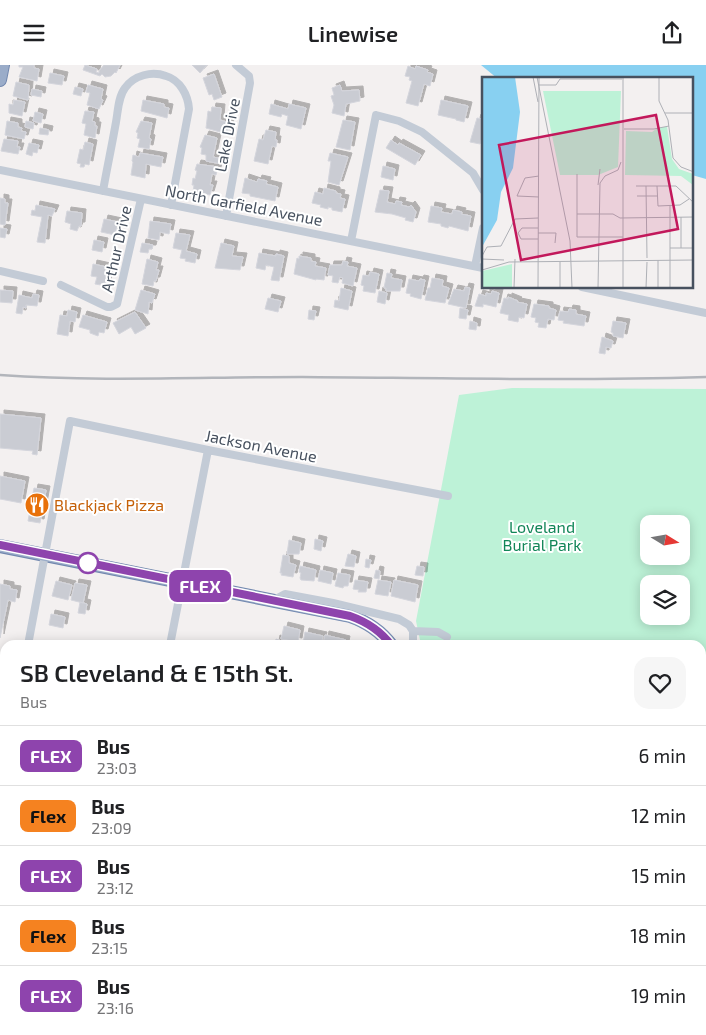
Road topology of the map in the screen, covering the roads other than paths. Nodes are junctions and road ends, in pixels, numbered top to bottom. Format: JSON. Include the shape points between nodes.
{"nodes":[{"id":1,"x":3,"y":65,"type":"edge"},
{"id":2,"x":236,"y":65,"type":"edge"},
{"id":3,"x":0,"y":80,"type":"edge"},
{"id":4,"x":0,"y":170,"type":"edge"},
{"id":5,"x":482,"y":187,"type":"edge"},
{"id":6,"x":103,"y":191,"type":"junction"},
{"id":7,"x":141,"y":199,"type":"junction"},
{"id":8,"x":171,"y":205,"type":"junction"},
{"id":9,"x":226,"y":216,"type":"junction"},
{"id":10,"x":482,"y":236,"type":"edge"},
{"id":11,"x":350,"y":241,"type":"junction"},
{"id":12,"x":475,"y":266,"type":"junction"},
{"id":13,"x":482,"y":268,"type":"edge"},
{"id":14,"x":0,"y":271,"type":"edge"},
{"id":15,"x":43,"y":281,"type":"dead end"},
{"id":16,"x":61,"y":285,"type":"dead end"},
{"id":17,"x":592,"y":289,"type":"edge"},
{"id":18,"x":706,"y":313,"type":"edge"},
{"id":19,"x":208,"y":450,"type":"junction"},
{"id":20,"x":448,"y":496,"type":"dead end"},
{"id":21,"x":0,"y":545,"type":"edge"},
{"id":22,"x":45,"y":555,"type":"junction"},
{"id":23,"x":183,"y":583,"type":"junction"},
{"id":24,"x":273,"y":601,"type":"junction"},
{"id":25,"x":413,"y":631,"type":"junction"},
{"id":26,"x":447,"y":637,"type":"dead end"},
{"id":27,"x":29,"y":640,"type":"edge"},
{"id":28,"x":171,"y":640,"type":"edge"},
{"id":29,"x":388,"y":640,"type":"edge"},
{"id":30,"x":413,"y":640,"type":"edge"}],
"edges":[{"from":1,"to":3,"type":"highway"},
{"from":2,"to":9,"type":"street","name":"Lake Drive","via":[[249,76],[250,83]]},
{"from":4,"to":6,"type":"street","name":"North Garfield Avenue"},
{"from":5,"to":11,"type":"street","via":[[473,173],[422,133],[399,121],[376,115]]},
{"from":6,"to":7,"type":"street","name":"North Garfield Avenue"},
{"from":6,"to":8,"type":"street","via":[[123,90],[137,78],[154,73],[176,81],[187,96],[190,109]]},
{"from":7,"to":8,"type":"street","name":"North Garfield Avenue"},
{"from":7,"to":16,"type":"street","name":"Arthur Drive","via":[[117,304],[107,307]]},
{"from":8,"to":9,"type":"street","name":"North Garfield Avenue"},
{"from":9,"to":11,"type":"street","name":"North Garfield Avenue"},
{"from":10,"to":12,"type":"street"},
{"from":11,"to":12,"type":"street","name":"North Garfield Avenue"},
{"from":12,"to":13,"type":"street","name":"North Garfield Avenue"},
{"from":14,"to":15,"type":"street"},
{"from":17,"to":18,"type":"street"},
{"from":19,"to":20,"type":"street","name":"Jackson Avenue"},
{"from":19,"to":22,"type":"street","name":"Jackson Avenue","via":[[70,421]]},
{"from":19,"to":23,"type":"street"},
{"from":21,"to":22,"type":"highway"},
{"from":22,"to":23,"type":"highway"},
{"from":22,"to":27,"type":"street"},
{"from":23,"to":24,"type":"highway"},
{"from":23,"to":28,"type":"street"},
{"from":24,"to":25,"type":"street","via":[[285,595],[333,603],[399,619]]},
{"from":24,"to":29,"type":"highway","via":[[362,620]]},
{"from":25,"to":26,"type":"street","via":[[438,632]]},
{"from":25,"to":30,"type":"street"}]}
